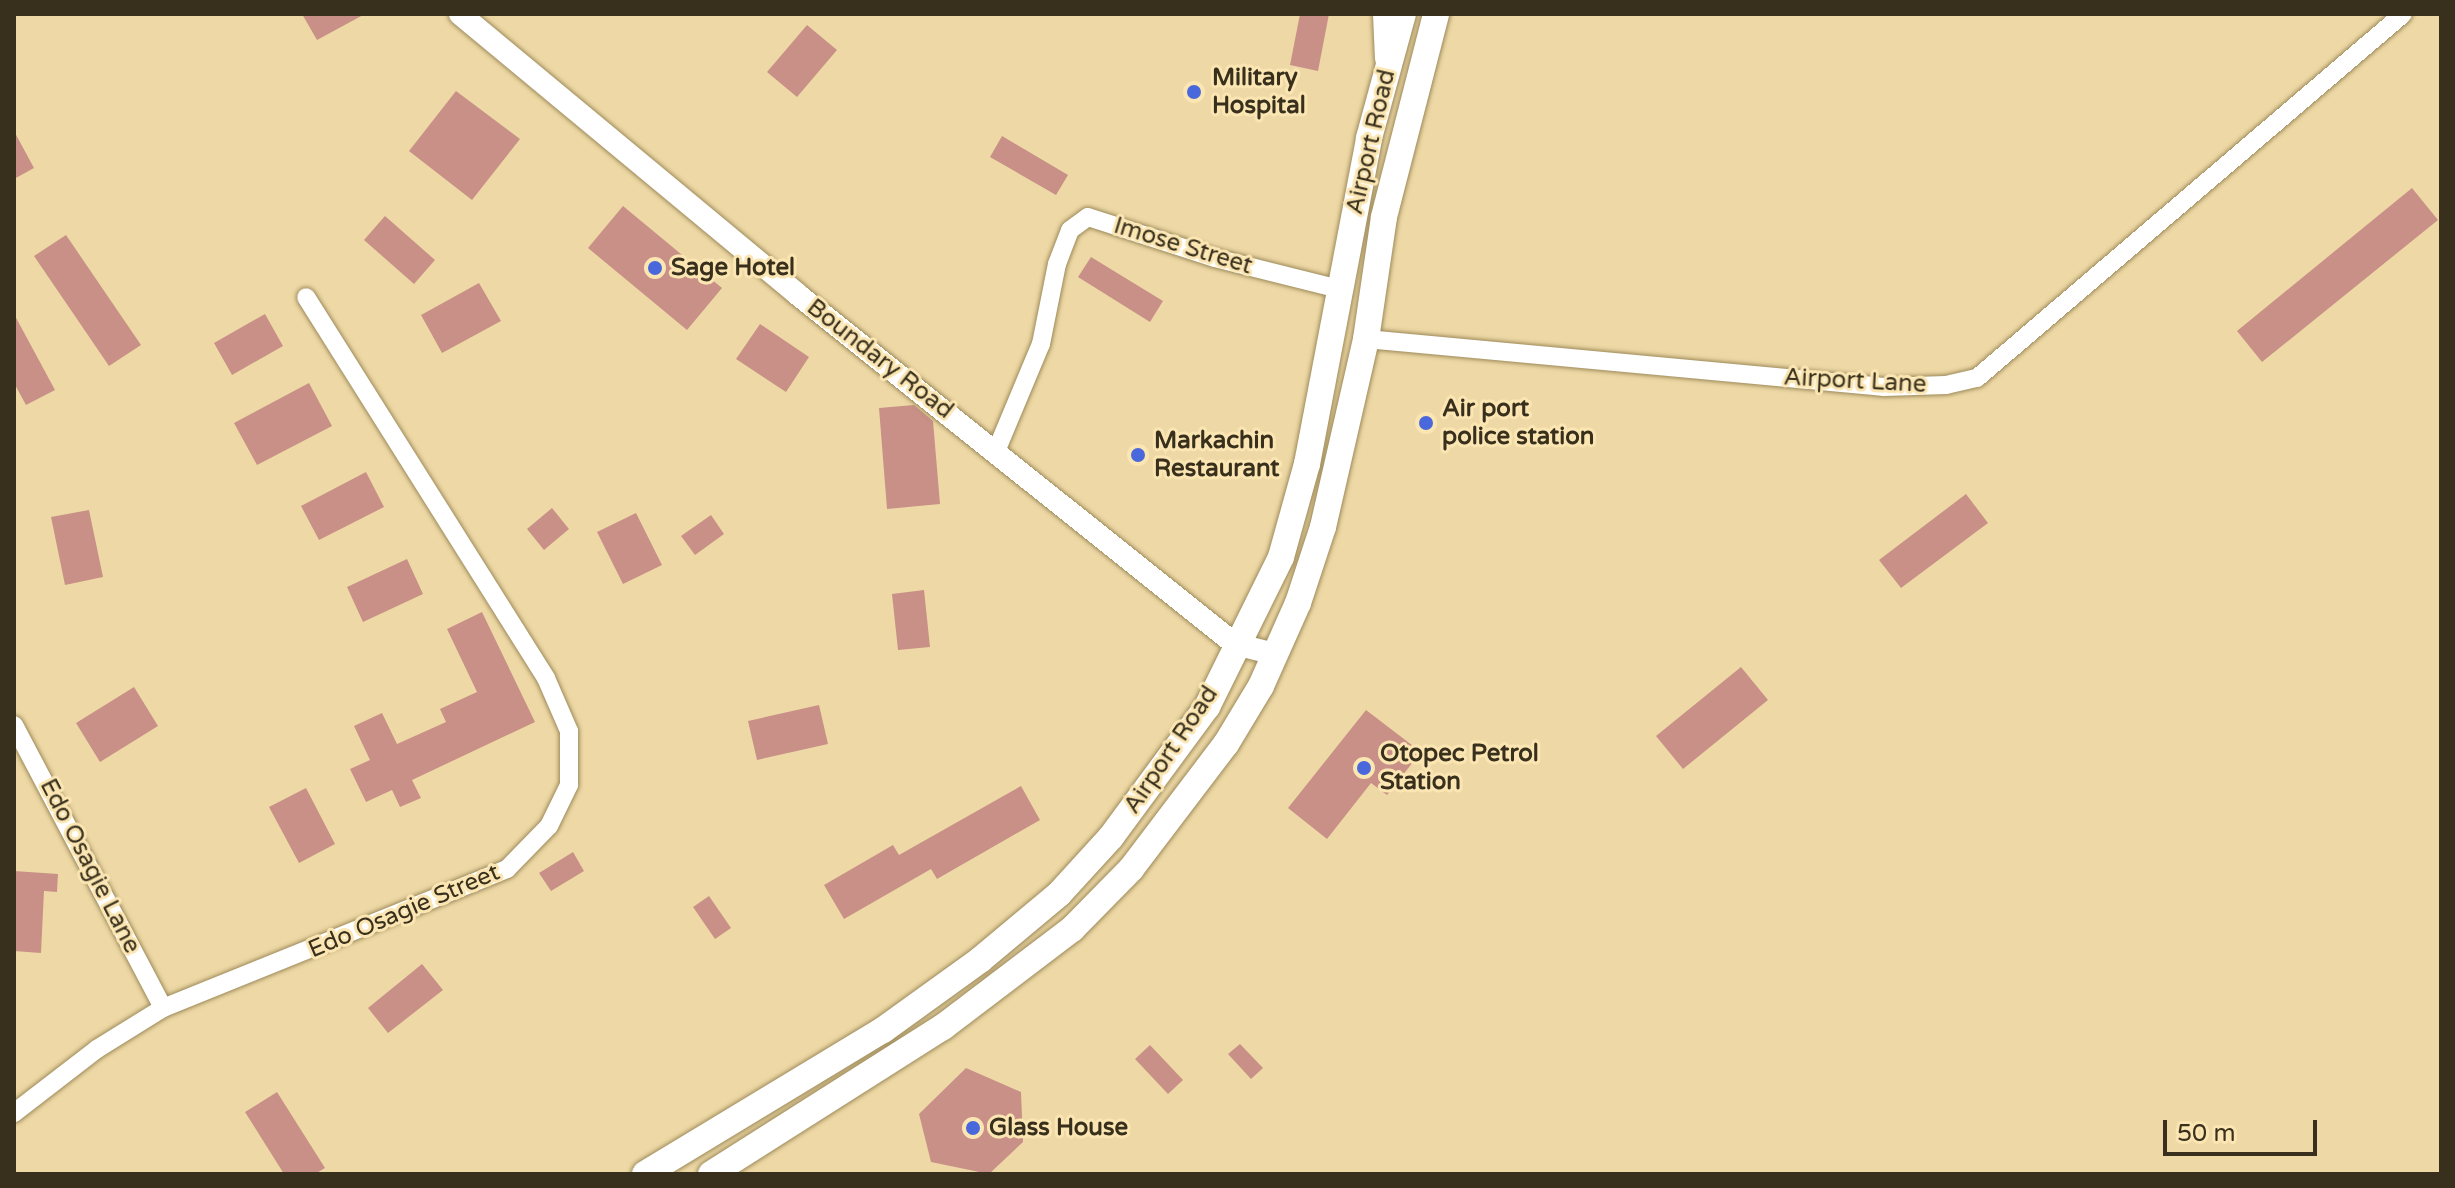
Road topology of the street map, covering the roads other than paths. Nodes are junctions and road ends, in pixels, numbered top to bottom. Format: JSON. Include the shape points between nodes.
{"nodes":[{"id":1,"x":460,"y":14,"type":"edge"},
{"id":2,"x":1382,"y":14,"type":"edge"},
{"id":3,"x":1403,"y":14,"type":"edge"},
{"id":4,"x":1436,"y":14,"type":"edge"},
{"id":5,"x":2403,"y":14,"type":"edge"},
{"id":6,"x":1385,"y":82,"type":"junction"},
{"id":7,"x":1412,"y":93,"type":"junction"},
{"id":8,"x":1339,"y":289,"type":"junction"},
{"id":9,"x":306,"y":297,"type":"dead end"},
{"id":10,"x":1366,"y":339,"type":"junction"},
{"id":11,"x":997,"y":449,"type":"junction"},
{"id":12,"x":1235,"y":644,"type":"junction"},
{"id":13,"x":1275,"y":654,"type":"junction"},
{"id":14,"x":14,"y":725,"type":"edge"},
{"id":15,"x":163,"y":1008,"type":"junction"},
{"id":16,"x":14,"y":1113,"type":"edge"},
{"id":17,"x":645,"y":1174,"type":"edge"},
{"id":18,"x":711,"y":1174,"type":"edge"}],
"edges":[{"from":1,"to":11,"type":"street","name":"Boundary Road","via":[[797,294]]},
{"from":2,"to":6,"type":"street"},
{"from":3,"to":6,"type":"main road","name":"Airport Road"},
{"from":4,"to":7,"type":"main road","name":"Airport Road"},
{"from":5,"to":10,"type":"street","name":"Airport Lane","via":[[1977,378],[1884,387]]},
{"from":6,"to":7,"type":"main road"},
{"from":6,"to":8,"type":"main road","name":"Airport Road"},
{"from":7,"to":10,"type":"main road","name":"Airport Road","via":[[1384,217]]},
{"from":8,"to":11,"type":"street","name":"Imose Street","via":[[1215,258],[1088,217],[1070,230],[1057,264],[1041,344]]},
{"from":8,"to":12,"type":"main road","name":"Airport Road","via":[[1307,464],[1281,557]]},
{"from":9,"to":15,"type":"street","name":"Edo Osagie Street","via":[[546,678],[569,731],[569,785],[549,826],[507,869]]},
{"from":10,"to":13,"type":"main road","name":"Airport Road","via":[[1323,527]]},
{"from":11,"to":12,"type":"street","name":"Boundary Road"},
{"from":12,"to":13,"type":"street","name":"Boundary Road"},
{"from":12,"to":17,"type":"main road","name":"Airport Road","via":[[1207,707],[1164,769],[1059,894],[883,1030]]},
{"from":13,"to":18,"type":"main road","name":"Airport Road","via":[[1226,744],[1183,804],[1131,869],[1072,929],[943,1027]]},
{"from":14,"to":15,"type":"street","name":"Edo Osagie Lane"},
{"from":15,"to":16,"type":"street","name":"Edo Osagie Street","via":[[97,1049]]}]}
